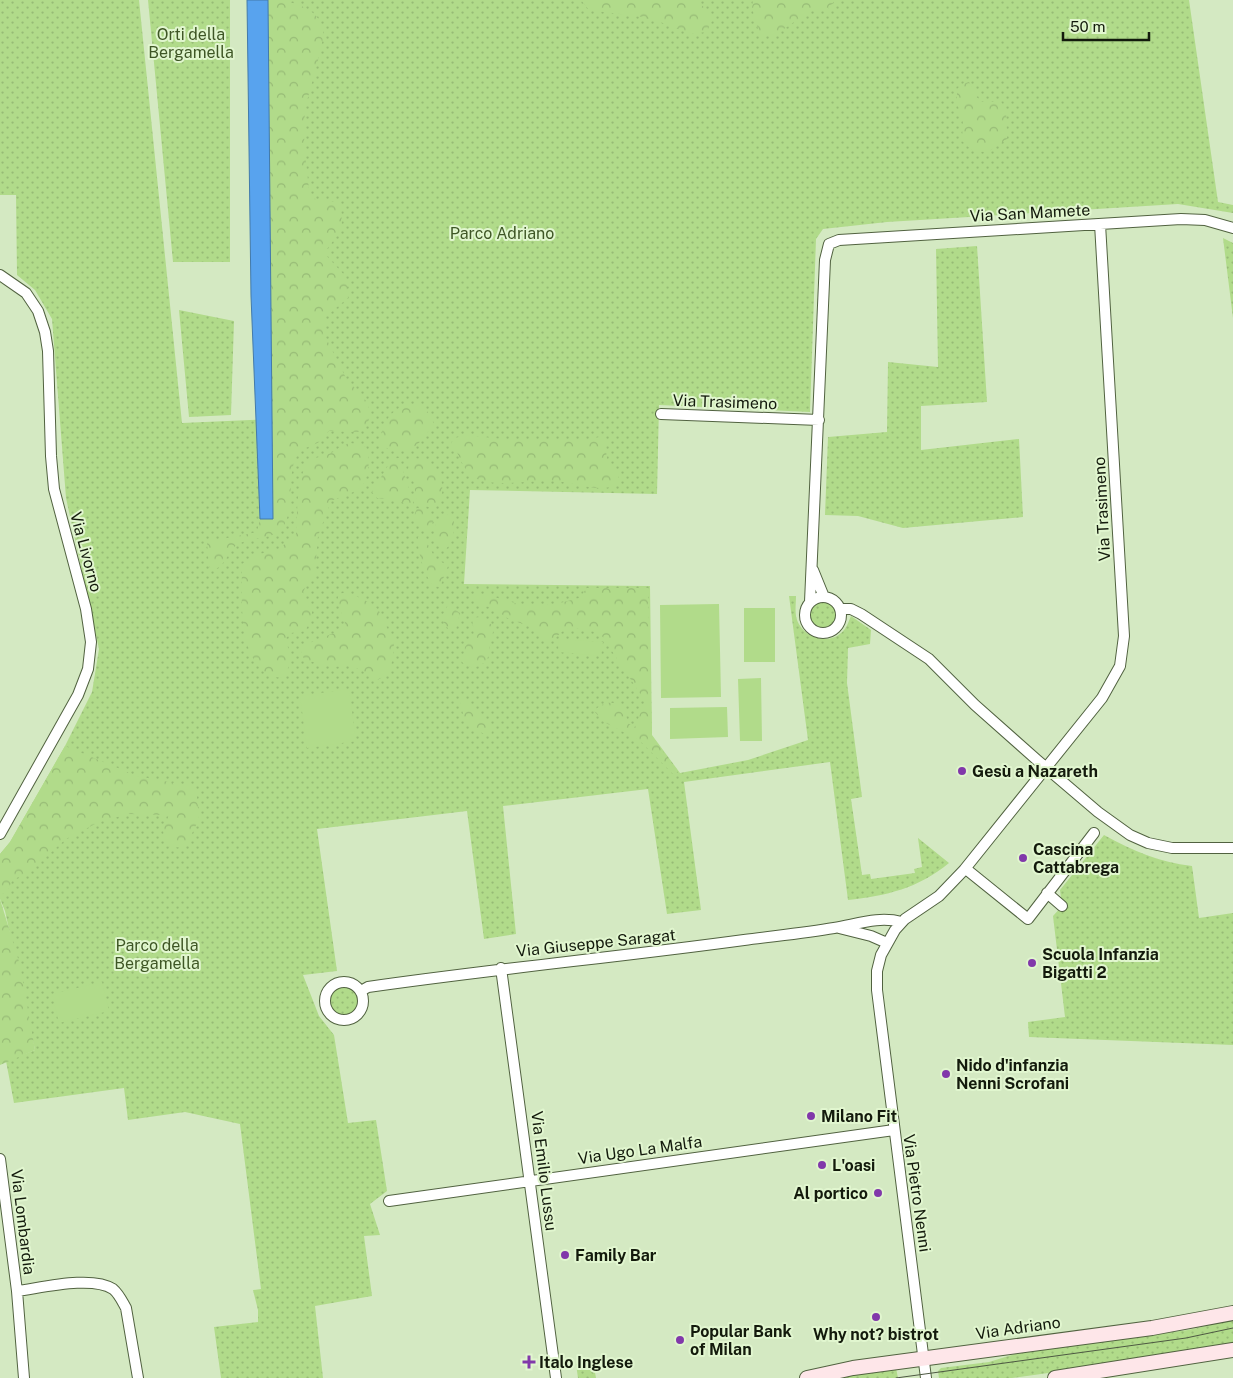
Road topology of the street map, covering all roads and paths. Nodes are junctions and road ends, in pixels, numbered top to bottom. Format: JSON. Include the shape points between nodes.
{"nodes":[{"id":1,"x":1100,"y":224,"type":"junction"},
{"id":2,"x":1233,"y":228,"type":"edge"},
{"id":3,"x":0,"y":275,"type":"edge"},
{"id":4,"x":661,"y":414,"type":"dead end"},
{"id":5,"x":818,"y":420,"type":"junction"},
{"id":6,"x":813,"y":570,"type":"junction"},
{"id":7,"x":824,"y":597,"type":"junction"},
{"id":8,"x":810,"y":602,"type":"junction"},
{"id":9,"x":840,"y":610,"type":"junction"},
{"id":10,"x":1046,"y":768,"type":"junction"},
{"id":11,"x":1094,"y":833,"type":"dead end"},
{"id":12,"x":0,"y":834,"type":"edge"},
{"id":13,"x":1233,"y":848,"type":"edge"},
{"id":14,"x":964,"y":870,"type":"junction"},
{"id":15,"x":1047,"y":893,"type":"junction"},
{"id":16,"x":1062,"y":906,"type":"dead end"},
{"id":17,"x":902,"y":922,"type":"junction"},
{"id":18,"x":835,"y":928,"type":"junction"},
{"id":19,"x":887,"y":943,"type":"junction"},
{"id":20,"x":501,"y":968,"type":"junction"},
{"id":21,"x":361,"y":991,"type":"dead end"},
{"id":22,"x":894,"y":1130,"type":"junction"},
{"id":23,"x":0,"y":1159,"type":"edge"},
{"id":24,"x":531,"y":1180,"type":"junction"},
{"id":25,"x":389,"y":1201,"type":"dead end"},
{"id":26,"x":17,"y":1291,"type":"junction"},
{"id":27,"x":1233,"y":1313,"type":"edge"},
{"id":28,"x":1233,"y":1350,"type":"edge"},
{"id":29,"x":924,"y":1358,"type":"junction"},
{"id":30,"x":24,"y":1378,"type":"edge"},
{"id":31,"x":138,"y":1378,"type":"edge"},
{"id":32,"x":556,"y":1378,"type":"edge"},
{"id":33,"x":807,"y":1378,"type":"edge"},
{"id":34,"x":926,"y":1378,"type":"edge"},
{"id":35,"x":1055,"y":1378,"type":"edge"}],
"edges":[{"from":1,"to":2,"type":"street","name":"Via San Mamete","via":[[1193,219]]},
{"from":1,"to":5,"type":"street","name":"Via San Mamete","via":[[839,240],[829,244],[824,260]]},
{"from":1,"to":10,"type":"street","name":"Via Trasimeno","via":[[1123,649],[1118,672],[1109,688]]},
{"from":3,"to":12,"type":"street","name":"Via Livorno","via":[[26,294],[38,311],[45,332],[54,489],[86,609],[91,642],[88,669],[78,695]]},
{"from":4,"to":5,"type":"street","name":"Via Trasimeno"},
{"from":5,"to":6,"type":"street"},
{"from":6,"to":7,"type":"street"},
{"from":6,"to":8,"type":"street"},
{"from":7,"to":8,"type":"street"},
{"from":7,"to":9,"type":"street","via":[[834,600]]},
{"from":8,"to":9,"type":"street","via":[[805,610],[805,619],[816,632],[825,634],[837,627],[841,619]]},
{"from":9,"to":10,"type":"street","via":[[851,609],[861,614],[929,659],[981,711]]},
{"from":10,"to":13,"type":"street","via":[[1102,816],[1140,840],[1172,848]]},
{"from":10,"to":14,"type":"street"},
{"from":11,"to":15,"type":"street"},
{"from":14,"to":15,"type":"street","via":[[1028,919]]},
{"from":14,"to":17,"type":"street","via":[[935,899]]},
{"from":15,"to":16,"type":"street"},
{"from":17,"to":18,"type":"street","name":"Via Giuseppe Saragat","via":[[868,920]]},
{"from":17,"to":19,"type":"street"},
{"from":18,"to":19,"type":"street","name":"Via Giuseppe Saragat","via":[[866,934]]},
{"from":18,"to":20,"type":"street","name":"Via Giuseppe Saragat"},
{"from":19,"to":22,"type":"street","name":"Via Pietro Nenni","via":[[879,963],[877,983]]},
{"from":20,"to":21,"type":"street","name":"Via Giuseppe Saragat","via":[[368,986]]},
{"from":20,"to":24,"type":"street","name":"Via Emilio Lussu"},
{"from":22,"to":24,"type":"street","name":"Via Ugo La Malfa"},
{"from":22,"to":29,"type":"street","name":"Via Pietro Nenni"},
{"from":23,"to":26,"type":"street","name":"Via Lombardia"},
{"from":24,"to":25,"type":"street","name":"Via Ugo La Malfa"},
{"from":24,"to":32,"type":"street","name":"Via Emilio Lussu"},
{"from":26,"to":30,"type":"street","name":"Via Lombardia"},
{"from":26,"to":31,"type":"street","via":[[83,1283],[112,1288],[126,1308]]},
{"from":27,"to":29,"type":"street","name":"Via Adriano","via":[[1152,1328]]},
{"from":28,"to":35,"type":"street"},
{"from":29,"to":33,"type":"street","name":"Via Adriano"},
{"from":29,"to":34,"type":"street","name":"Via Pietro Nenni"}]}
